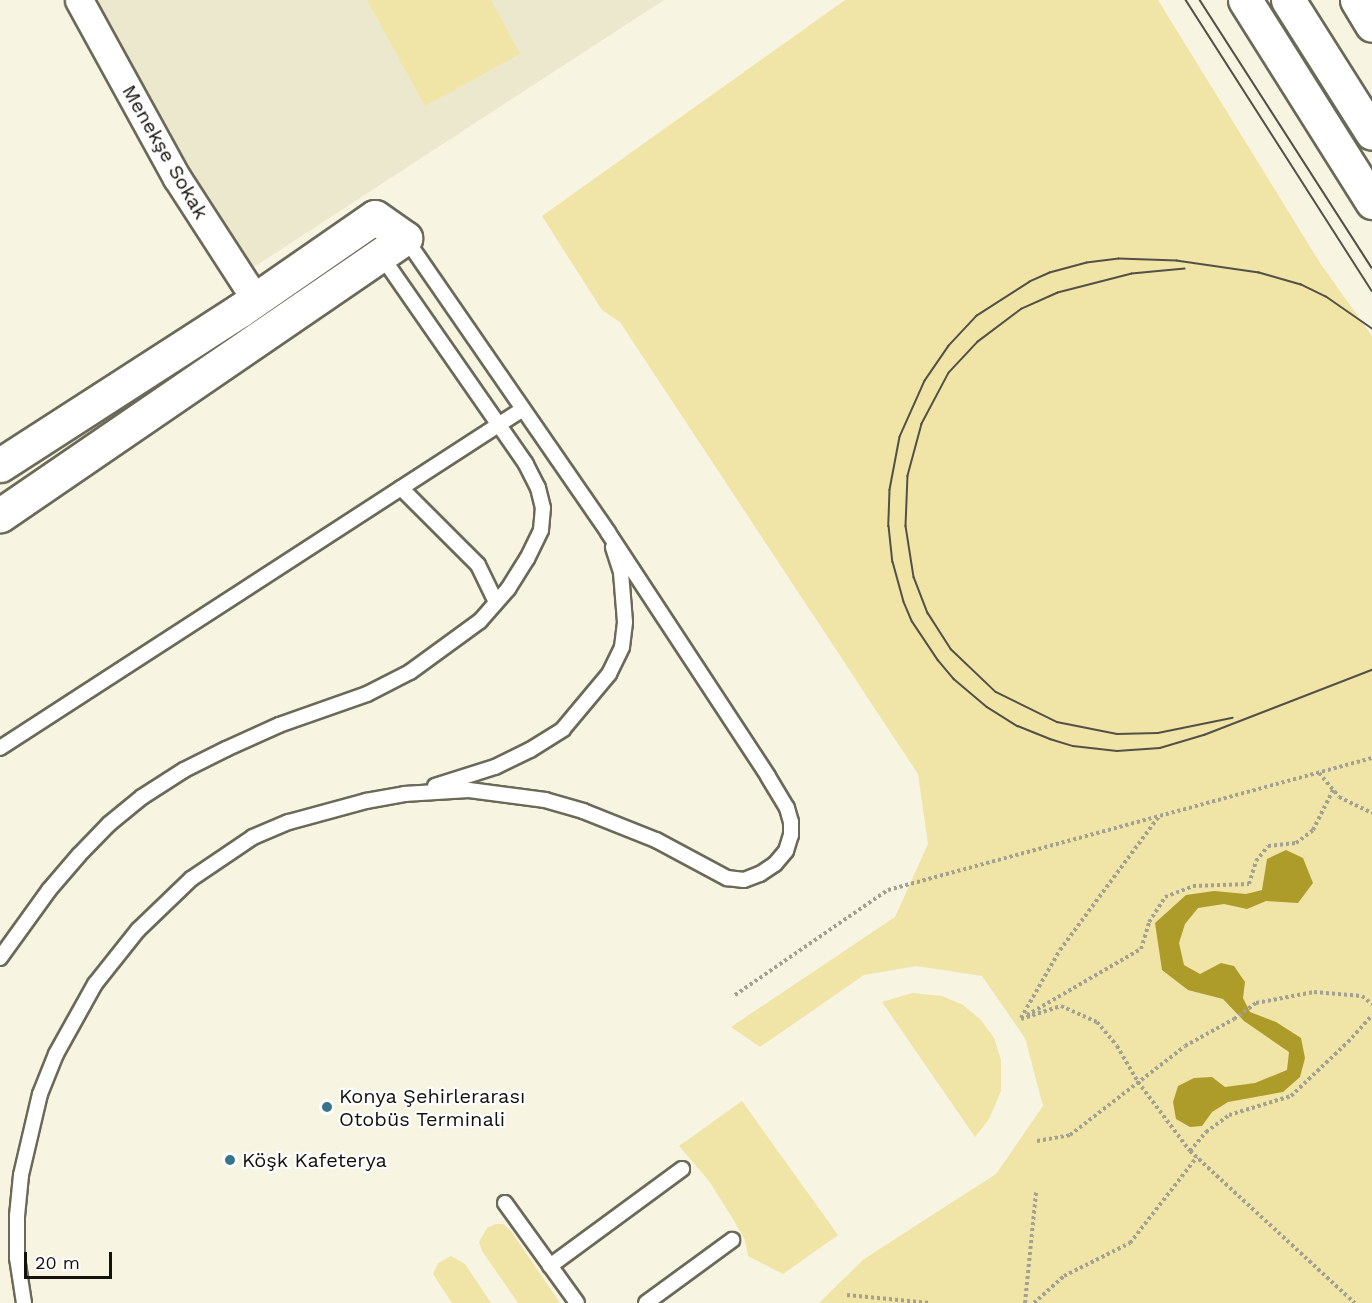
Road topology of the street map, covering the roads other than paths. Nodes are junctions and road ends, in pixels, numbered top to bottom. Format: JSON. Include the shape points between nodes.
{"nodes":[{"id":1,"x":79,"y":0,"type":"edge"},
{"id":2,"x":1245,"y":0,"type":"edge"},
{"id":3,"x":1288,"y":0,"type":"edge"},
{"id":4,"x":1357,"y":0,"type":"edge"},
{"id":5,"x":1372,"y":25,"type":"edge"},
{"id":6,"x":1372,"y":134,"type":"edge"},
{"id":7,"x":1372,"y":202,"type":"edge"},
{"id":8,"x":392,"y":246,"type":"junction"},
{"id":9,"x":256,"y":300,"type":"junction"},
{"id":10,"x":523,"y":409,"type":"junction"},
{"id":11,"x":499,"y":425,"type":"junction"},
{"id":12,"x":0,"y":465,"type":"edge"},
{"id":13,"x":401,"y":488,"type":"junction"},
{"id":14,"x":0,"y":515,"type":"edge"},
{"id":15,"x":608,"y":532,"type":"junction"},
{"id":16,"x":496,"y":602,"type":"junction"},
{"id":17,"x":0,"y":748,"type":"edge"},
{"id":18,"x":404,"y":794,"type":"junction"},
{"id":19,"x":0,"y":957,"type":"edge"},
{"id":20,"x":682,"y":1169,"type":"dead end"},
{"id":21,"x":505,"y":1203,"type":"dead end"},
{"id":22,"x":732,"y":1240,"type":"dead end"},
{"id":23,"x":550,"y":1266,"type":"junction"},
{"id":24,"x":24,"y":1303,"type":"edge"},
{"id":25,"x":577,"y":1303,"type":"edge"},
{"id":26,"x":646,"y":1303,"type":"edge"}],
"edges":[{"from":1,"to":9,"type":"street","name":"Menekşe Sokak","via":[[177,178]]},
{"from":2,"to":7,"type":"main road"},
{"from":3,"to":6,"type":"main road"},
{"from":4,"to":5,"type":"main road"},
{"from":8,"to":9,"type":"main road","via":[[375,217]]},
{"from":8,"to":10,"type":"lane"},
{"from":8,"to":11,"type":"lane"},
{"from":8,"to":14,"type":"main road"},
{"from":9,"to":12,"type":"main road"},
{"from":10,"to":11,"type":"lane"},
{"from":10,"to":15,"type":"lane"},
{"from":11,"to":13,"type":"lane"},
{"from":11,"to":16,"type":"lane","via":[[530,472],[543,508],[541,530],[527,559]]},
{"from":13,"to":16,"type":"lane","via":[[478,565]]},
{"from":13,"to":17,"type":"lane"},
{"from":15,"to":18,"type":"lane","via":[[621,572],[625,622],[622,647],[609,674],[588,702],[563,729],[530,750],[495,767]]},
{"from":15,"to":18,"type":"lane","via":[[779,793],[790,822],[786,851],[760,874],[744,880],[727,878],[626,826],[545,800],[469,790]]},
{"from":16,"to":19,"type":"lane","via":[[480,621],[410,672],[368,694],[279,725],[226,749],[142,797],[79,855]]},
{"from":18,"to":24,"type":"lane","via":[[323,812],[253,837],[191,879],[163,905],[95,984],[56,1054],[28,1135],[17,1216],[17,1258]]},
{"from":20,"to":23,"type":"lane"},
{"from":21,"to":23,"type":"lane"},
{"from":22,"to":26,"type":"lane"},
{"from":23,"to":25,"type":"lane"}]}
